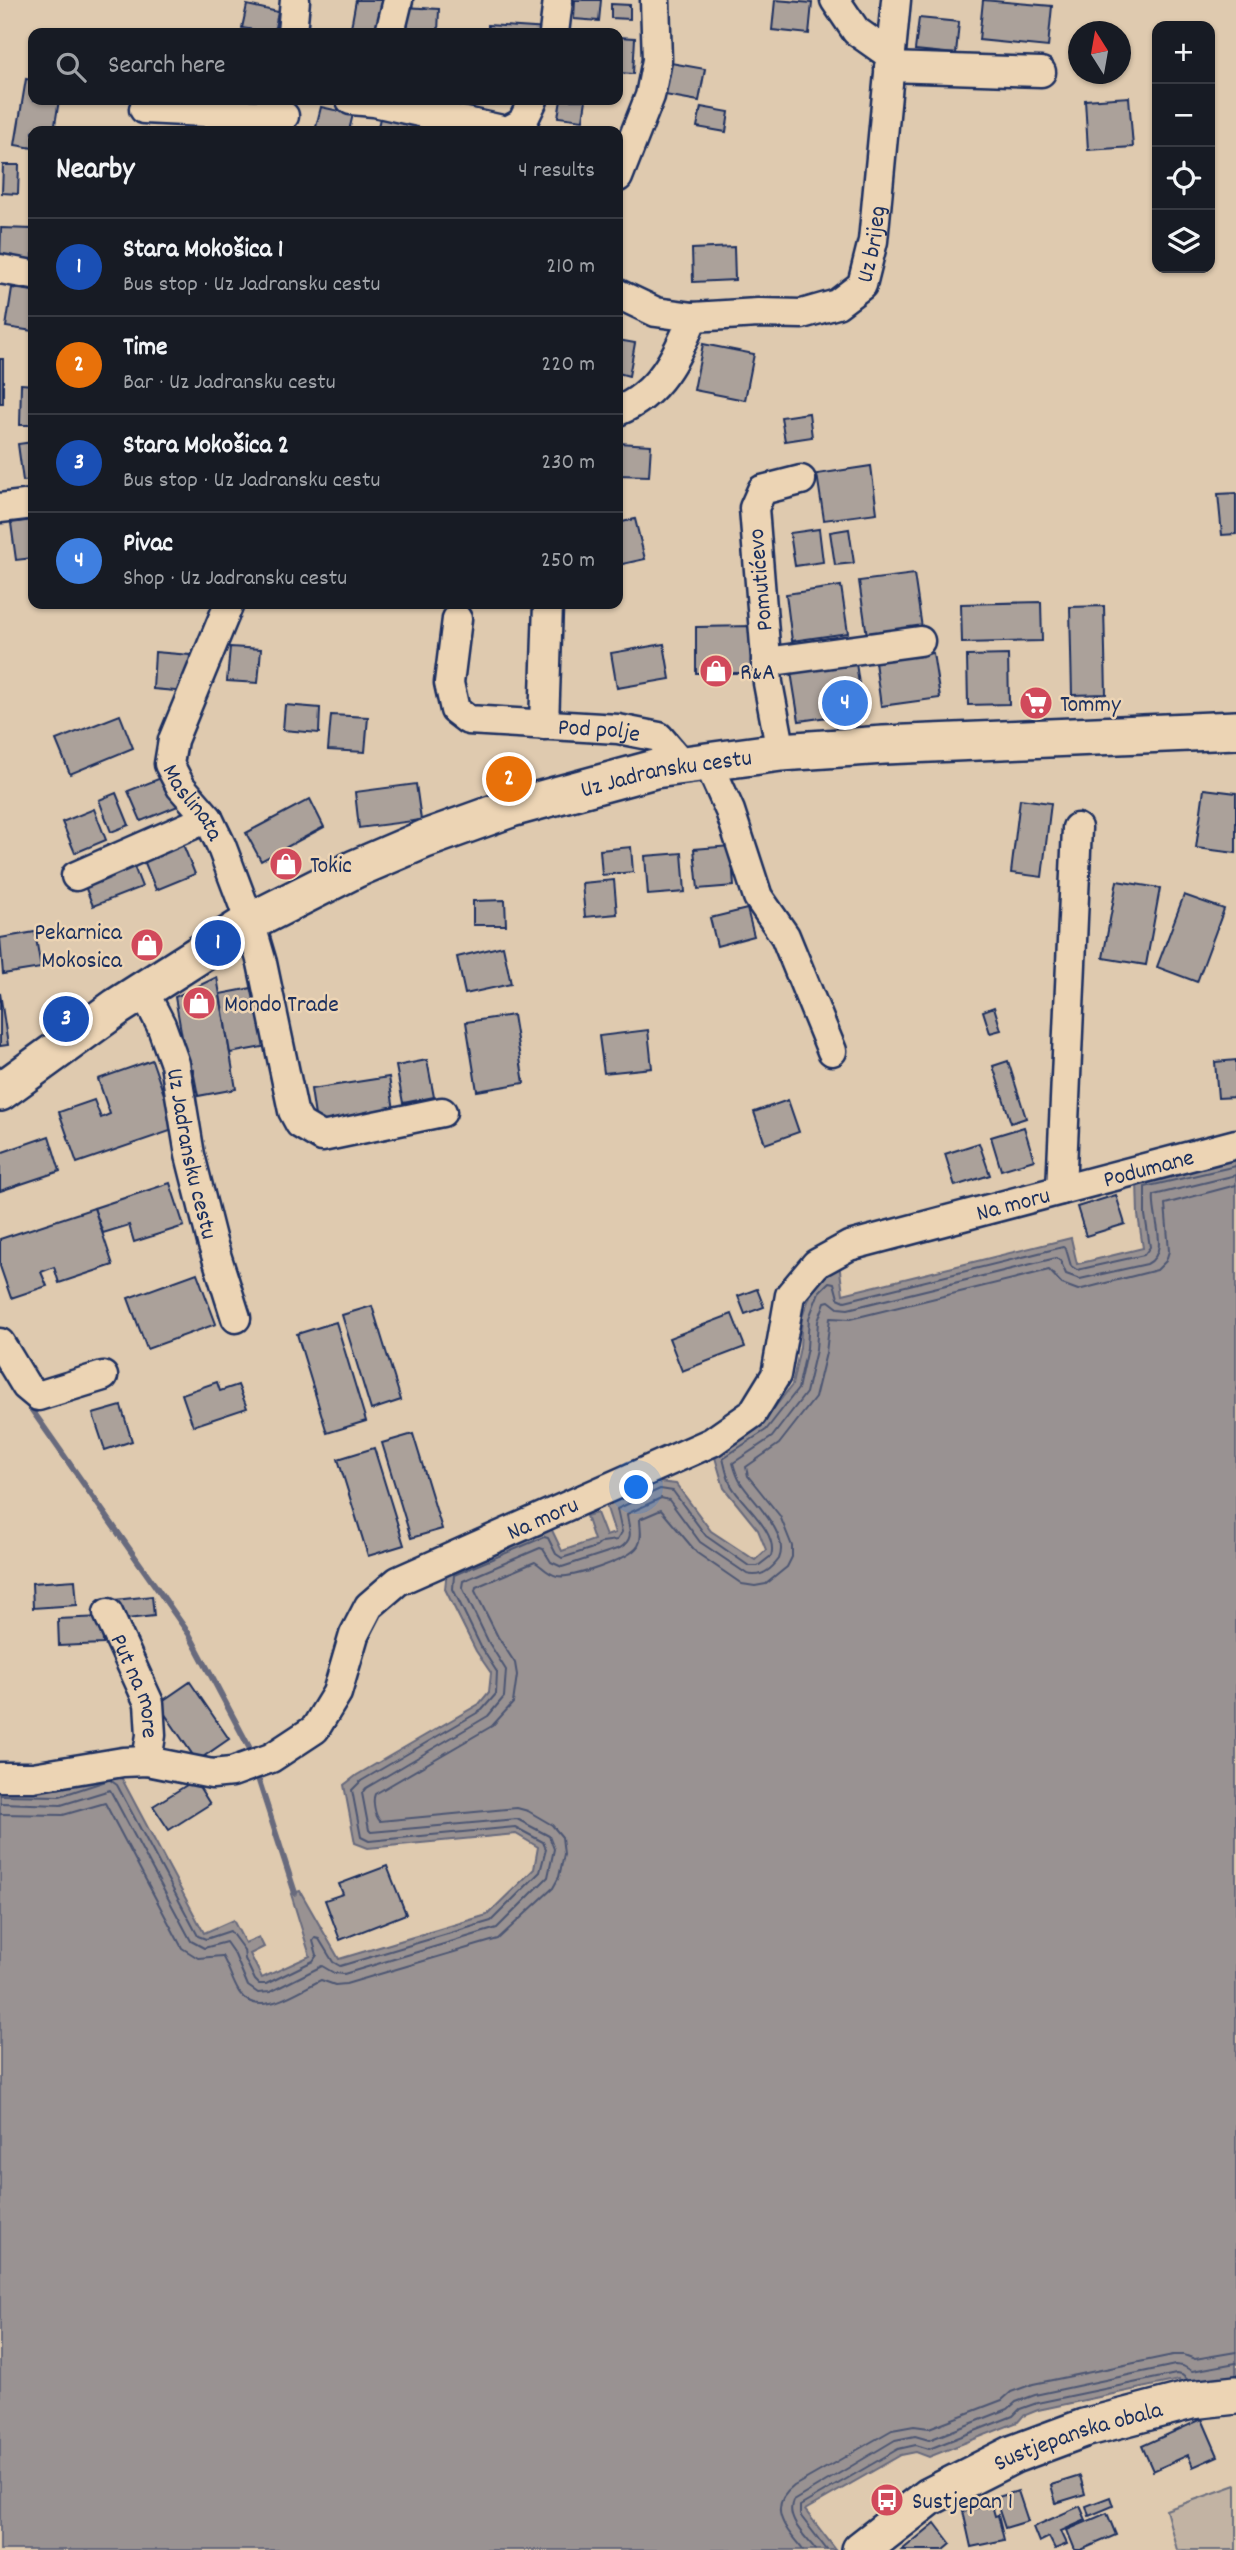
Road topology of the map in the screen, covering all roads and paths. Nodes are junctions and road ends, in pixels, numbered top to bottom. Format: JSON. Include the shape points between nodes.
{"nodes":[{"id":1,"x":295,"y":0,"type":"edge"},
{"id":2,"x":397,"y":0,"type":"edge"},
{"id":3,"x":558,"y":0,"type":"edge"},
{"id":4,"x":655,"y":0,"type":"edge"},
{"id":5,"x":835,"y":0,"type":"edge"},
{"id":6,"x":895,"y":0,"type":"edge"},
{"id":7,"x":292,"y":28,"type":"edge"},
{"id":8,"x":391,"y":28,"type":"edge"},
{"id":9,"x":555,"y":28,"type":"edge"},
{"id":10,"x":890,"y":61,"type":"junction"},
{"id":11,"x":1041,"y":72,"type":"dead end"},
{"id":12,"x":390,"y":105,"type":"edge"},
{"id":13,"x":531,"y":105,"type":"edge"},
{"id":14,"x":144,"y":109,"type":"dead end"},
{"id":15,"x":284,"y":116,"type":"edge"},
{"id":16,"x":484,"y":126,"type":"edge"},
{"id":17,"x":516,"y":126,"type":"edge"},
{"id":18,"x":623,"y":164,"type":"edge"},
{"id":19,"x":0,"y":269,"type":"edge"},
{"id":20,"x":28,"y":274,"type":"edge"},
{"id":21,"x":623,"y":297,"type":"edge"},
{"id":22,"x":693,"y":317,"type":"junction"},
{"id":23,"x":623,"y":409,"type":"edge"},
{"id":24,"x":801,"y":480,"type":"dead end"},
{"id":25,"x":28,"y":504,"type":"edge"},
{"id":26,"x":0,"y":508,"type":"edge"},
{"id":27,"x":227,"y":609,"type":"edge"},
{"id":28,"x":548,"y":609,"type":"edge"},
{"id":29,"x":457,"y":619,"type":"dead end"},
{"id":30,"x":920,"y":640,"type":"dead end"},
{"id":31,"x":766,"y":662,"type":"junction"},
{"id":32,"x":544,"y":725,"type":"junction"},
{"id":33,"x":1236,"y":730,"type":"edge"},
{"id":34,"x":781,"y":752,"type":"junction"},
{"id":35,"x":696,"y":764,"type":"junction"},
{"id":36,"x":208,"y":818,"type":"junction"},
{"id":37,"x":1077,"y":828,"type":"dead end"},
{"id":38,"x":76,"y":876,"type":"dead end"},
{"id":39,"x":250,"y":922,"type":"junction"},
{"id":40,"x":143,"y":990,"type":"junction"},
{"id":41,"x":832,"y":1051,"type":"dead end"},
{"id":42,"x":0,"y":1093,"type":"edge"},
{"id":43,"x":442,"y":1112,"type":"dead end"},
{"id":44,"x":1236,"y":1144,"type":"edge"},
{"id":45,"x":1060,"y":1190,"type":"junction"},
{"id":46,"x":236,"y":1318,"type":"dead end"},
{"id":47,"x":0,"y":1343,"type":"edge"},
{"id":48,"x":103,"y":1376,"type":"dead end"},
{"id":49,"x":108,"y":1613,"type":"dead end"},
{"id":50,"x":147,"y":1761,"type":"junction"},
{"id":51,"x":0,"y":1777,"type":"edge"},
{"id":52,"x":1236,"y":2395,"type":"edge"},
{"id":53,"x":861,"y":2550,"type":"edge"}],
"edges":[{"from":1,"to":7,"type":"street"},
{"from":2,"to":8,"type":"street"},
{"from":3,"to":9,"type":"street"},
{"from":4,"to":18,"type":"street","via":[[657,60],[650,96]]},
{"from":5,"to":10,"type":"street","via":[[856,31]]},
{"from":6,"to":10,"type":"street","name":"Uz brijeg"},
{"from":10,"to":11,"type":"street"},
{"from":10,"to":22,"type":"street","name":"Uz brijeg","via":[[873,241],[862,285],[837,304],[802,314]]},
{"from":12,"to":16,"type":"street"},
{"from":13,"to":17,"type":"street"},
{"from":14,"to":15,"type":"street"},
{"from":19,"to":20,"type":"street"},
{"from":21,"to":22,"type":"street","name":"Uz brijeg","via":[[656,312]]},
{"from":22,"to":23,"type":"street","via":[[679,352],[660,381],[636,404]]},
{"from":24,"to":31,"type":"street","name":"Pomutićevo","via":[[762,490],[754,508]]},
{"from":25,"to":26,"type":"street"},
{"from":27,"to":36,"type":"street","name":"Maslinata","via":[[173,740],[169,764],[181,787]]},
{"from":28,"to":32,"type":"street","name":"Pod polje"},
{"from":29,"to":32,"type":"street","name":"Pod polje","via":[[449,683],[455,709],[468,719]]},
{"from":30,"to":31,"type":"street"},
{"from":31,"to":34,"type":"street","name":"Pomutićevo"},
{"from":32,"to":35,"type":"street","name":"Pod polje","via":[[618,729],[659,737]]},
{"from":33,"to":34,"type":"main road","name":"Uz Jadransku cestu"},
{"from":34,"to":35,"type":"main road","name":"Uz Jadransku cestu"},
{"from":35,"to":39,"type":"main road","name":"Uz Jadransku cestu","via":[[655,769],[511,808],[355,869]]},
{"from":35,"to":41,"type":"street","name":"Pod polje","via":[[730,811],[758,897],[785,936]]},
{"from":36,"to":38,"type":"street"},
{"from":36,"to":39,"type":"street","name":"Maslinata"},
{"from":37,"to":45,"type":"street"},
{"from":39,"to":40,"type":"main road","name":"Uz Jadransku cestu"},
{"from":39,"to":43,"type":"street","name":"Maslinata","via":[[286,1085],[300,1124],[322,1137]]},
{"from":40,"to":42,"type":"main road","name":"Uz Jadransku cestu"},
{"from":40,"to":46,"type":"street","name":"Uz Jadransku cestu","via":[[175,1064],[190,1155]]},
{"from":44,"to":45,"type":"street","name":"Podumane"},
{"from":45,"to":50,"type":"street","name":"Na moru","via":[[849,1246],[816,1264],[790,1295],[776,1375],[752,1413],[712,1442],[398,1581],[369,1606],[354,1635],[337,1693],[315,1729],[271,1758],[212,1774]]},
{"from":47,"to":48,"type":"street","via":[[26,1386],[38,1396]]},
{"from":49,"to":50,"type":"street","name":"Put na more","via":[[149,1703]]},
{"from":50,"to":51,"type":"street","name":"Na moru","via":[[33,1777]]},
{"from":52,"to":53,"type":"main road","name":"Sustjepanska obala","via":[[1191,2400],[1084,2428],[1014,2454],[929,2497]]}]}
